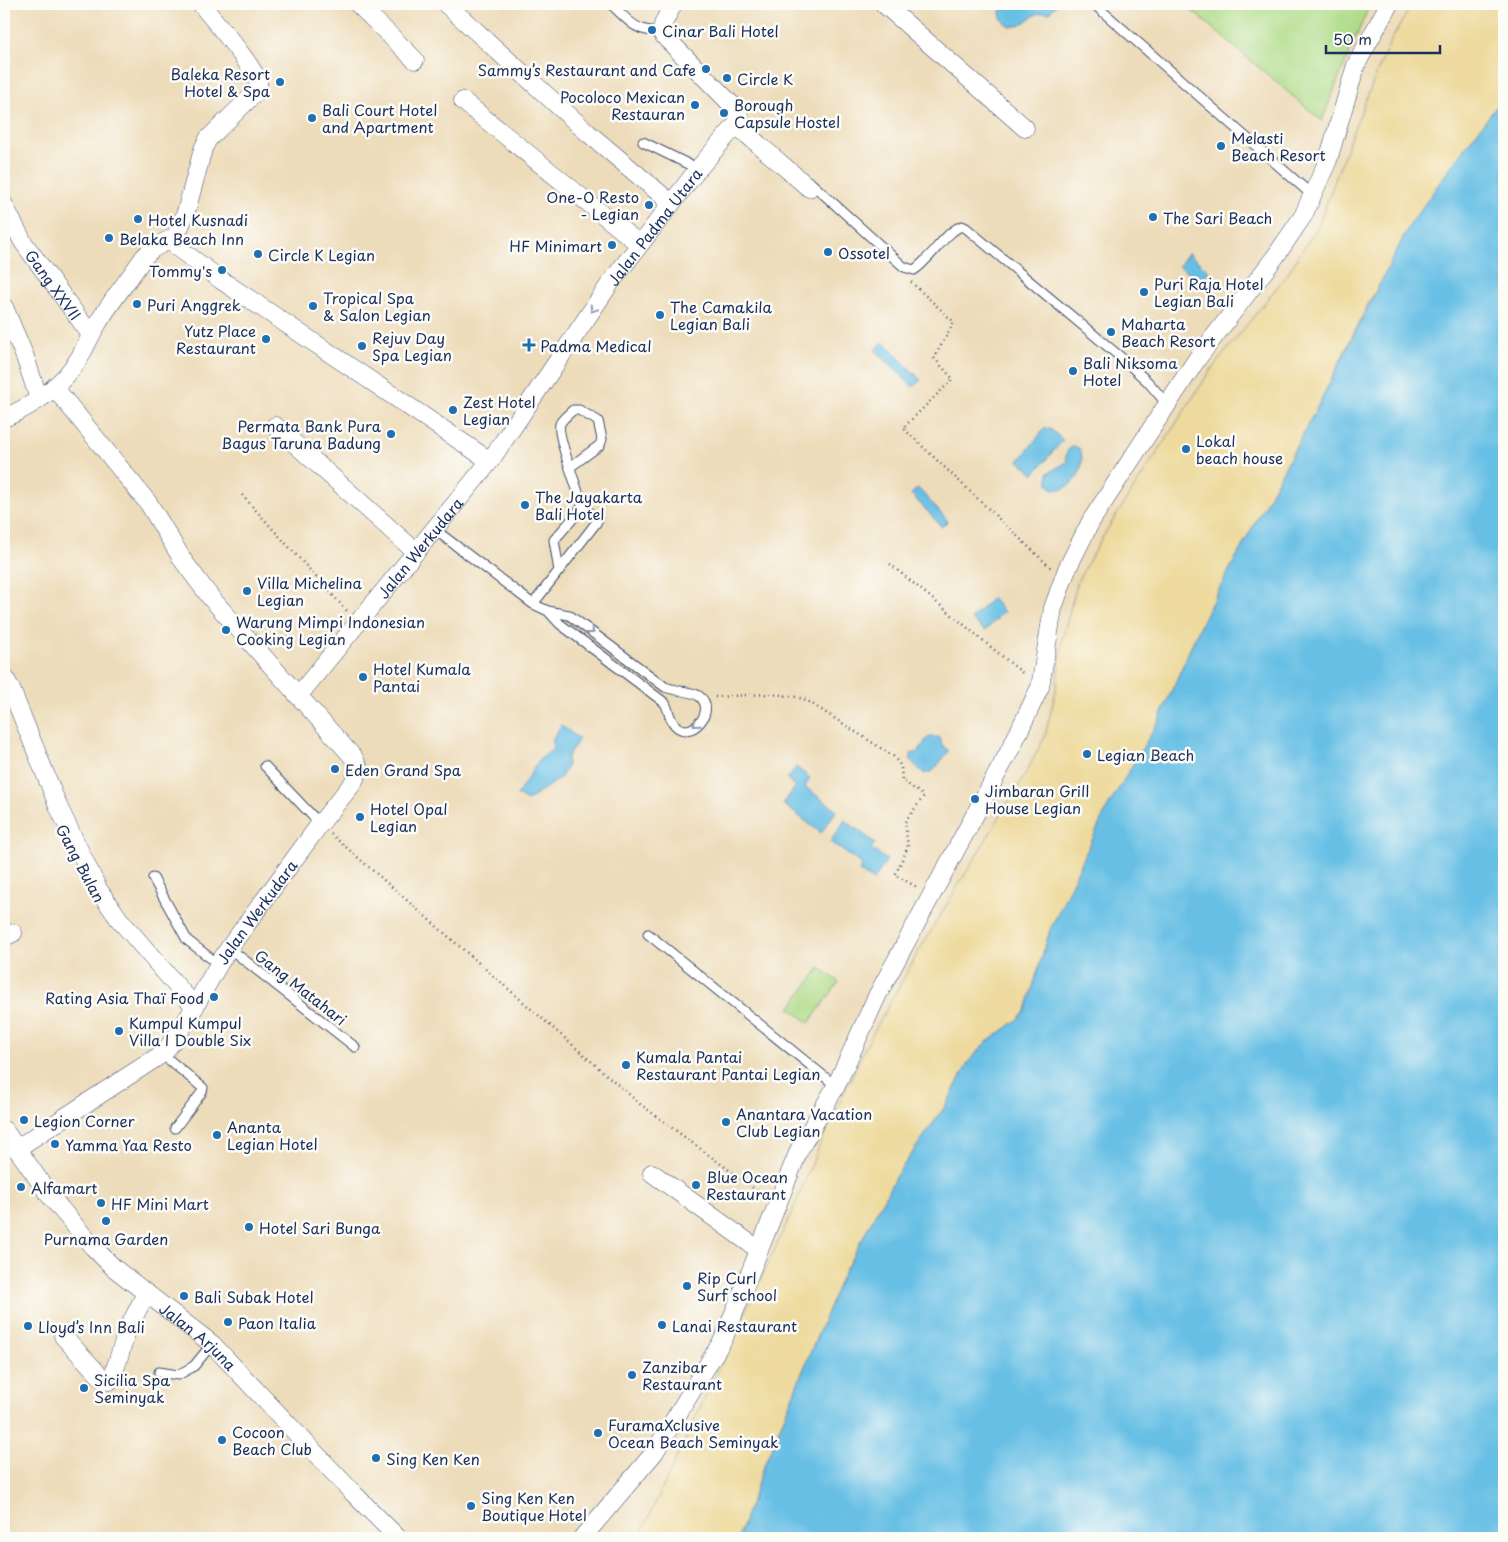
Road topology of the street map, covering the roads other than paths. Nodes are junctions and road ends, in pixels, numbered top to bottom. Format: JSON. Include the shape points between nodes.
{"nodes":[{"id":1,"x":201,"y":4,"type":"edge"},
{"id":2,"x":358,"y":4,"type":"edge"},
{"id":3,"x":446,"y":4,"type":"edge"},
{"id":4,"x":611,"y":4,"type":"edge"},
{"id":5,"x":673,"y":4,"type":"edge"},
{"id":6,"x":884,"y":4,"type":"edge"},
{"id":7,"x":1094,"y":4,"type":"edge"},
{"id":8,"x":1389,"y":4,"type":"edge"},
{"id":9,"x":662,"y":31,"type":"junction"},
{"id":10,"x":415,"y":60,"type":"dead end"},
{"id":11,"x":463,"y":101,"type":"dead end"},
{"id":12,"x":738,"y":121,"type":"junction"},
{"id":13,"x":1025,"y":128,"type":"dead end"},
{"id":14,"x":643,"y":142,"type":"dead end"},
{"id":15,"x":698,"y":169,"type":"junction"},
{"id":16,"x":808,"y":188,"type":"dead end"},
{"id":17,"x":1312,"y":195,"type":"junction"},
{"id":18,"x":671,"y":203,"type":"junction"},
{"id":19,"x":4,"y":205,"type":"edge"},
{"id":20,"x":176,"y":236,"type":"junction"},
{"id":21,"x":639,"y":244,"type":"junction"},
{"id":22,"x":4,"y":307,"type":"edge"},
{"id":23,"x":90,"y":335,"type":"junction"},
{"id":24,"x":54,"y":387,"type":"junction"},
{"id":25,"x":39,"y":400,"type":"junction"},
{"id":26,"x":1167,"y":404,"type":"junction"},
{"id":27,"x":4,"y":418,"type":"edge"},
{"id":28,"x":275,"y":426,"type":"dead end"},
{"id":29,"x":490,"y":461,"type":"junction"},
{"id":30,"x":570,"y":467,"type":"junction"},
{"id":31,"x":583,"y":506,"type":"junction"},
{"id":32,"x":434,"y":529,"type":"junction"},
{"id":33,"x":416,"y":552,"type":"junction"},
{"id":34,"x":559,"y":571,"type":"junction"},
{"id":35,"x":533,"y":604,"type":"junction"},
{"id":36,"x":548,"y":611,"type":"junction"},
{"id":37,"x":4,"y":676,"type":"edge"},
{"id":38,"x":4,"y":694,"type":"edge"},
{"id":39,"x":298,"y":696,"type":"junction"},
{"id":40,"x":264,"y":766,"type":"dead end"},
{"id":41,"x":320,"y":824,"type":"junction"},
{"id":42,"x":153,"y":878,"type":"dead end"},
{"id":43,"x":648,"y":934,"type":"dead end"},
{"id":44,"x":229,"y":948,"type":"junction"},
{"id":45,"x":218,"y":964,"type":"junction"},
{"id":46,"x":193,"y":1010,"type":"junction"},
{"id":47,"x":355,"y":1048,"type":"dead end"},
{"id":48,"x":162,"y":1054,"type":"junction"},
{"id":49,"x":836,"y":1086,"type":"junction"},
{"id":50,"x":175,"y":1128,"type":"dead end"},
{"id":51,"x":4,"y":1130,"type":"edge"},
{"id":52,"x":16,"y":1149,"type":"junction"},
{"id":53,"x":652,"y":1173,"type":"dead end"},
{"id":54,"x":759,"y":1250,"type":"junction"},
{"id":55,"x":146,"y":1293,"type":"junction"},
{"id":56,"x":63,"y":1336,"type":"dead end"},
{"id":57,"x":212,"y":1344,"type":"junction"},
{"id":58,"x":159,"y":1372,"type":"dead end"},
{"id":59,"x":398,"y":1538,"type":"edge"},
{"id":60,"x":582,"y":1538,"type":"edge"}],
"edges":[{"from":1,"to":20,"type":"street","via":[[257,78],[258,87],[208,140]]},
{"from":2,"to":10,"type":"street"},
{"from":3,"to":18,"type":"street"},
{"from":4,"to":9,"type":"lane","via":[[642,30]]},
{"from":5,"to":9,"type":"street"},
{"from":6,"to":13,"type":"street"},
{"from":7,"to":17,"type":"lane"},
{"from":8,"to":17,"type":"street","via":[[1356,65],[1328,160]]},
{"from":9,"to":12,"type":"street","via":[[732,105]]},
{"from":11,"to":21,"type":"street"},
{"from":12,"to":15,"type":"street","name":"Jalan Padma Utara"},
{"from":12,"to":16,"type":"street"},
{"from":12,"to":26,"type":"lane","via":[[904,267],[914,270],[921,266],[954,231],[962,226],[966,228],[1124,360]]},
{"from":14,"to":15,"type":"lane"},
{"from":15,"to":18,"type":"street","name":"Jalan Padma Utara"},
{"from":17,"to":26,"type":"street","via":[[1303,216],[1275,257]]},
{"from":18,"to":21,"type":"street","name":"Jalan Padma Utara"},
{"from":19,"to":23,"type":"street","name":"Gang XXVII","via":[[23,242]]},
{"from":20,"to":23,"type":"street","via":[[152,248],[144,257]]},
{"from":20,"to":29,"type":"street","via":[[175,243],[187,256]]},
{"from":21,"to":29,"type":"street","name":"Jalan Padma Utara","one_way":true},
{"from":22,"to":25,"type":"street"},
{"from":23,"to":24,"type":"street","via":[[75,363]]},
{"from":24,"to":25,"type":"street"},
{"from":24,"to":39,"type":"street","via":[[149,504],[184,562],[211,598]]},
{"from":25,"to":27,"type":"street"},
{"from":26,"to":49,"type":"street","via":[[1091,521],[1063,579],[1054,608],[1040,687],[1011,748],[877,996]]},
{"from":28,"to":33,"type":"street"},
{"from":29,"to":32,"type":"street","name":"Jalan Werkudara"},
{"from":30,"to":30,"type":"lane","via":[[559,428],[573,410],[579,410],[598,421],[602,439],[600,445]]},
{"from":30,"to":31,"type":"lane"},
{"from":31,"to":34,"type":"lane","via":[[554,540]]},
{"from":31,"to":34,"type":"lane","via":[[596,516],[597,522]]},
{"from":32,"to":33,"type":"street","name":"Jalan Werkudara"},
{"from":32,"to":35,"type":"lane"},
{"from":33,"to":39,"type":"street","name":"Jalan Werkudara"},
{"from":34,"to":35,"type":"lane"},
{"from":35,"to":36,"type":"lane"},
{"from":36,"to":36,"type":"lane","one_way":true,"via":[[569,615],[665,687],[694,693],[702,698],[705,715],[700,723],[692,729],[682,730],[676,726],[665,703],[560,624]]},
{"from":37,"to":46,"type":"street","via":[[59,808],[98,889]]},
{"from":38,"to":46,"type":"street","name":"Gang Bulan","via":[[64,834],[94,893],[114,922]]},
{"from":39,"to":41,"type":"street","name":"Jalan Werkudara","via":[[354,758],[359,769],[353,783]]},
{"from":40,"to":41,"type":"lane"},
{"from":41,"to":44,"type":"street","name":"Jalan Werkudara"},
{"from":42,"to":45,"type":"lane","via":[[187,940]]},
{"from":43,"to":49,"type":"lane"},
{"from":44,"to":45,"type":"street","name":"Jalan Werkudara"},
{"from":44,"to":47,"type":"lane","name":"Gang Matahari"},
{"from":45,"to":46,"type":"street","name":"Jalan Werkudara"},
{"from":46,"to":48,"type":"street","name":"Jalan Werkudara"},
{"from":48,"to":50,"type":"lane","via":[[203,1088]]},
{"from":48,"to":52,"type":"street","name":"Jalan Werkudara"},
{"from":49,"to":54,"type":"street","via":[[799,1150]]},
{"from":51,"to":52,"type":"street","name":"Jalan Arjuna"},
{"from":52,"to":55,"type":"street","name":"Jalan Arjuna","via":[[93,1247]]},
{"from":53,"to":54,"type":"street"},
{"from":54,"to":60,"type":"street","via":[[724,1338],[690,1396],[654,1453]]},
{"from":55,"to":56,"type":"street","via":[[109,1381]]},
{"from":55,"to":57,"type":"street","name":"Jalan Arjuna"},
{"from":57,"to":58,"type":"lane","via":[[194,1366],[178,1375]]},
{"from":57,"to":59,"type":"street","name":"Jalan Arjuna"}]}
